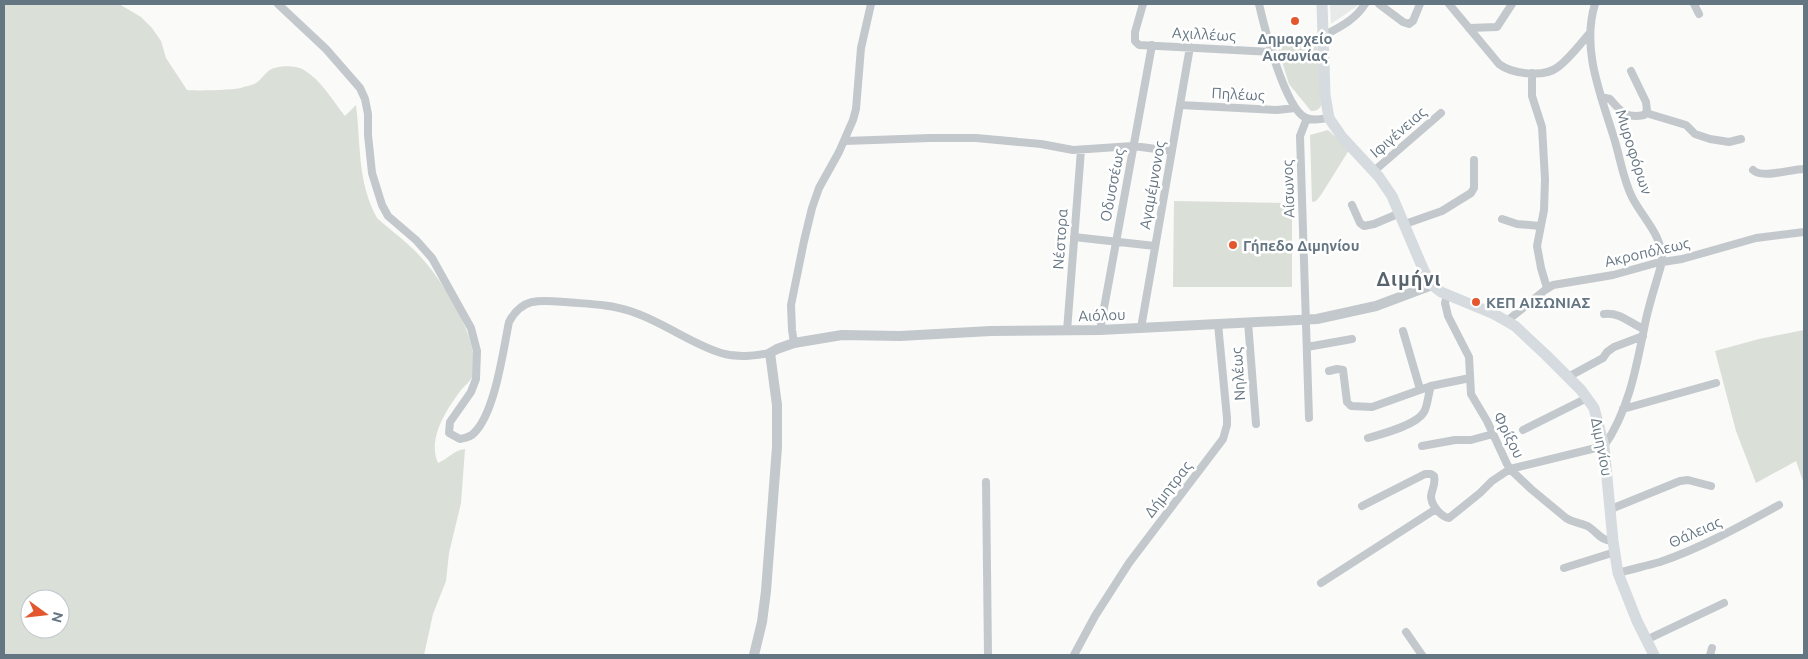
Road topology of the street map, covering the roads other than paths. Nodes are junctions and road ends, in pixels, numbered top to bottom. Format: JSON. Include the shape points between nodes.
{"nodes":[{"id":1,"x":278,"y":4,"type":"edge"},
{"id":2,"x":870,"y":4,"type":"edge"},
{"id":3,"x":1143,"y":4,"type":"edge"},
{"id":4,"x":1259,"y":4,"type":"edge"},
{"id":5,"x":1322,"y":4,"type":"edge"},
{"id":6,"x":1365,"y":4,"type":"edge"},
{"id":7,"x":1379,"y":4,"type":"edge"},
{"id":8,"x":1420,"y":4,"type":"edge"},
{"id":9,"x":1449,"y":4,"type":"edge"},
{"id":10,"x":1512,"y":4,"type":"edge"},
{"id":11,"x":1595,"y":4,"type":"edge"},
{"id":12,"x":1694,"y":4,"type":"edge"},
{"id":13,"x":1699,"y":14,"type":"dead end"},
{"id":14,"x":1469,"y":28,"type":"junction"},
{"id":15,"x":1590,"y":33,"type":"junction"},
{"id":16,"x":1323,"y":36,"type":"junction"},
{"id":17,"x":1152,"y":45,"type":"junction"},
{"id":18,"x":1190,"y":46,"type":"junction"},
{"id":19,"x":1273,"y":52,"type":"junction"},
{"id":20,"x":1631,"y":71,"type":"dead end"},
{"id":21,"x":1532,"y":73,"type":"junction"},
{"id":22,"x":1601,"y":97,"type":"junction"},
{"id":23,"x":1180,"y":105,"type":"junction"},
{"id":24,"x":1295,"y":108,"type":"junction"},
{"id":25,"x":1441,"y":113,"type":"dead end"},
{"id":26,"x":1646,"y":113,"type":"junction"},
{"id":27,"x":1307,"y":118,"type":"junction"},
{"id":28,"x":1329,"y":118,"type":"junction"},
{"id":29,"x":1742,"y":139,"type":"dead end"},
{"id":30,"x":844,"y":141,"type":"junction"},
{"id":31,"x":1133,"y":146,"type":"junction"},
{"id":32,"x":1081,"y":150,"type":"junction"},
{"id":33,"x":1172,"y":151,"type":"junction"},
{"id":34,"x":1474,"y":160,"type":"dead end"},
{"id":35,"x":1804,"y":169,"type":"edge"},
{"id":36,"x":1753,"y":170,"type":"dead end"},
{"id":37,"x":1374,"y":172,"type":"junction"},
{"id":38,"x":1352,"y":205,"type":"dead end"},
{"id":39,"x":1400,"y":213,"type":"junction"},
{"id":40,"x":1502,"y":219,"type":"dead end"},
{"id":41,"x":1405,"y":224,"type":"junction"},
{"id":42,"x":1540,"y":226,"type":"junction"},
{"id":43,"x":1804,"y":232,"type":"edge"},
{"id":44,"x":1074,"y":237,"type":"junction"},
{"id":45,"x":1115,"y":242,"type":"junction"},
{"id":46,"x":1155,"y":246,"type":"junction"},
{"id":47,"x":1662,"y":262,"type":"junction"},
{"id":48,"x":1432,"y":285,"type":"junction"},
{"id":49,"x":1547,"y":288,"type":"junction"},
{"id":50,"x":1447,"y":294,"type":"junction"},
{"id":51,"x":1604,"y":314,"type":"dead end"},
{"id":52,"x":1306,"y":320,"type":"junction"},
{"id":53,"x":1507,"y":321,"type":"junction"},
{"id":54,"x":1248,"y":322,"type":"junction"},
{"id":55,"x":1218,"y":324,"type":"junction"},
{"id":56,"x":1141,"y":328,"type":"junction"},
{"id":57,"x":1068,"y":330,"type":"junction"},
{"id":58,"x":1100,"y":330,"type":"junction"},
{"id":59,"x":1404,"y":331,"type":"dead end"},
{"id":60,"x":1643,"y":332,"type":"junction"},
{"id":61,"x":1352,"y":339,"type":"dead end"},
{"id":62,"x":794,"y":343,"type":"junction"},
{"id":63,"x":1307,"y":347,"type":"junction"},
{"id":64,"x":770,"y":354,"type":"junction"},
{"id":65,"x":1329,"y":371,"type":"dead end"},
{"id":66,"x":1568,"y":377,"type":"junction"},
{"id":67,"x":1470,"y":378,"type":"junction"},
{"id":68,"x":1716,"y":384,"type":"dead end"},
{"id":69,"x":1431,"y":386,"type":"junction"},
{"id":70,"x":1420,"y":389,"type":"junction"},
{"id":71,"x":1587,"y":398,"type":"junction"},
{"id":72,"x":1623,"y":408,"type":"junction"},
{"id":73,"x":1309,"y":418,"type":"dead end"},
{"id":74,"x":1256,"y":424,"type":"dead end"},
{"id":75,"x":1523,"y":430,"type":"dead end"},
{"id":76,"x":1493,"y":434,"type":"junction"},
{"id":77,"x":1368,"y":438,"type":"dead end"},
{"id":78,"x":1422,"y":446,"type":"dead end"},
{"id":79,"x":1604,"y":446,"type":"junction"},
{"id":80,"x":1510,"y":470,"type":"junction"},
{"id":81,"x":986,"y":482,"type":"dead end"},
{"id":82,"x":1711,"y":486,"type":"dead end"},
{"id":83,"x":1779,"y":505,"type":"dead end"},
{"id":84,"x":1362,"y":506,"type":"dead end"},
{"id":85,"x":1436,"y":509,"type":"junction"},
{"id":86,"x":1611,"y":509,"type":"junction"},
{"id":87,"x":1614,"y":547,"type":"junction"},
{"id":88,"x":1564,"y":568,"type":"dead end"},
{"id":89,"x":1618,"y":573,"type":"junction"},
{"id":90,"x":1321,"y":583,"type":"dead end"},
{"id":91,"x":1724,"y":603,"type":"dead end"},
{"id":92,"x":1406,"y":632,"type":"dead end"},
{"id":93,"x":1646,"y":640,"type":"junction"},
{"id":94,"x":754,"y":655,"type":"edge"},
{"id":95,"x":988,"y":655,"type":"edge"},
{"id":96,"x":1074,"y":655,"type":"edge"},
{"id":97,"x":1422,"y":655,"type":"edge"},
{"id":98,"x":1654,"y":655,"type":"edge"}],
"edges":[{"from":1,"to":64,"type":"street","via":[[326,49],[360,88],[368,114],[372,174],[382,205],[388,216],[432,258],[471,328],[477,351],[476,379],[472,392],[450,422],[449,433],[460,440],[480,427],[490,407],[509,322],[514,312],[540,300],[612,306],[647,318],[721,353]]},
{"from":2,"to":30,"type":"street","via":[[861,48],[856,110]]},
{"from":3,"to":17,"type":"street","name":"Αχιλλέως","via":[[1135,41],[1140,45]]},
{"from":4,"to":19,"type":"street"},
{"from":5,"to":16,"type":"main road"},
{"from":6,"to":16,"type":"street","via":[[1349,22]]},
{"from":7,"to":8,"type":"street","via":[[1409,24]]},
{"from":9,"to":14,"type":"street"},
{"from":10,"to":14,"type":"street","via":[[1497,27]]},
{"from":11,"to":15,"type":"street","name":"Μυροφόρων"},
{"from":12,"to":13,"type":"street"},
{"from":14,"to":21,"type":"street","via":[[1501,66]]},
{"from":15,"to":21,"type":"street","via":[[1557,68],[1550,72]]},
{"from":15,"to":22,"type":"street","name":"Μυροφόρων","via":[[1593,67]]},
{"from":16,"to":28,"type":"main road"},
{"from":17,"to":18,"type":"street","name":"Αχιλλέως"},
{"from":17,"to":31,"type":"street","name":"Οδυσσέως"},
{"from":18,"to":19,"type":"street","name":"Αχιλλέως"},
{"from":18,"to":23,"type":"street","name":"Αγαμέμνονος"},
{"from":19,"to":24,"type":"street","via":[[1285,90]]},
{"from":20,"to":26,"type":"street","via":[[1646,102]]},
{"from":21,"to":42,"type":"street","via":[[1532,96],[1540,120],[1545,169],[1544,210]]},
{"from":22,"to":26,"type":"street","via":[[1610,99],[1622,112],[1638,116]]},
{"from":22,"to":47,"type":"street","name":"Μυροφόρων","via":[[1630,192],[1658,238]]},
{"from":23,"to":24,"type":"street","name":"Πηλέως"},
{"from":23,"to":33,"type":"street","name":"Αγαμέμνονος"},
{"from":24,"to":27,"type":"street"},
{"from":25,"to":37,"type":"street","name":"Ιφιγένειας"},
{"from":26,"to":29,"type":"street","via":[[1684,124],[1695,134],[1710,139],[1729,142]]},
{"from":27,"to":28,"type":"street"},
{"from":27,"to":52,"type":"street","name":"Αίσωνος","via":[[1300,136]]},
{"from":28,"to":37,"type":"main road","via":[[1342,138]]},
{"from":30,"to":32,"type":"street","via":[[976,138]]},
{"from":30,"to":62,"type":"street","via":[[812,208],[791,306]]},
{"from":31,"to":32,"type":"street"},
{"from":31,"to":33,"type":"street"},
{"from":31,"to":45,"type":"street","name":"Οδυσσέως"},
{"from":32,"to":44,"type":"street","name":"Νέστορα"},
{"from":33,"to":46,"type":"street","name":"Αγαμέμνονος"},
{"from":34,"to":41,"type":"street","via":[[1474,188],[1471,193],[1442,211]]},
{"from":35,"to":36,"type":"street","via":[[1764,174]]},
{"from":37,"to":39,"type":"main road"},
{"from":38,"to":39,"type":"street","via":[[1364,226]]},
{"from":39,"to":41,"type":"main road"},
{"from":40,"to":42,"type":"street"},
{"from":41,"to":48,"type":"main road"},
{"from":42,"to":49,"type":"street","via":[[1538,256]]},
{"from":43,"to":47,"type":"street","name":"Ακροπόλεως","via":[[1756,238]]},
{"from":44,"to":45,"type":"street"},
{"from":44,"to":57,"type":"street","name":"Νέστορα"},
{"from":45,"to":46,"type":"street"},
{"from":45,"to":58,"type":"street","name":"Οδυσσέως"},
{"from":46,"to":56,"type":"street","name":"Αγαμέμνονος"},
{"from":47,"to":49,"type":"street","name":"Ακροπόλεως"},
{"from":47,"to":60,"type":"street","name":"Μυροφόρων"},
{"from":48,"to":50,"type":"main road","name":"Διμηνίου"},
{"from":48,"to":52,"type":"street","name":"Αιόλου","via":[[1376,306]]},
{"from":49,"to":53,"type":"street","name":"Ακροπόλεως"},
{"from":50,"to":53,"type":"main road","name":"Διμηνίου"},
{"from":50,"to":67,"type":"street","name":"Φρίξου","via":[[1446,311],[1467,353]]},
{"from":51,"to":60,"type":"street","via":[[1620,315]]},
{"from":52,"to":54,"type":"street","name":"Αιόλου"},
{"from":52,"to":63,"type":"street","name":"Αίσωνος"},
{"from":53,"to":66,"type":"main road","name":"Διμηνίου"},
{"from":54,"to":55,"type":"street","name":"Αιόλου"},
{"from":54,"to":74,"type":"street","name":"Νηλέως"},
{"from":55,"to":56,"type":"street","name":"Αιόλου"},
{"from":55,"to":96,"type":"street","name":"Δήμητρας","via":[[1226,433],[1134,556]]},
{"from":56,"to":58,"type":"street","name":"Αιόλου"},
{"from":57,"to":58,"type":"street","name":"Αιόλου"},
{"from":57,"to":62,"type":"street","name":"Αιόλου","via":[[842,336]]},
{"from":59,"to":70,"type":"street"},
{"from":60,"to":66,"type":"street"},
{"from":60,"to":72,"type":"street","name":"Μυροφόρων","via":[[1633,380]]},
{"from":61,"to":63,"type":"street"},
{"from":62,"to":64,"type":"street","name":"Αιόλου"},
{"from":63,"to":73,"type":"street","name":"Αίσωνος"},
{"from":64,"to":94,"type":"street","via":[[777,405],[777,447],[765,601]]},
{"from":65,"to":70,"type":"street","via":[[1343,370],[1347,402],[1351,406],[1372,407]]},
{"from":66,"to":71,"type":"main road","name":"Διμηνίου"},
{"from":67,"to":69,"type":"street"},
{"from":67,"to":76,"type":"street","name":"Φρίξου","via":[[1471,394]]},
{"from":68,"to":72,"type":"street"},
{"from":69,"to":70,"type":"street"},
{"from":69,"to":77,"type":"street","via":[[1421,416],[1395,431]]},
{"from":71,"to":75,"type":"street"},
{"from":71,"to":79,"type":"main road","name":"Διμηνίου","via":[[1594,408]]},
{"from":72,"to":79,"type":"street","name":"Μυροφόρων"},
{"from":76,"to":78,"type":"street"},
{"from":76,"to":80,"type":"street","name":"Φρίξου"},
{"from":79,"to":80,"type":"street"},
{"from":79,"to":86,"type":"main road","name":"Διμηνίου"},
{"from":80,"to":85,"type":"street","via":[[1492,481],[1452,516],[1444,517]]},
{"from":80,"to":87,"type":"street","name":"Φρίξου","via":[[1566,518],[1588,526]]},
{"from":81,"to":95,"type":"street"},
{"from":82,"to":86,"type":"street","via":[[1680,481]]},
{"from":83,"to":89,"type":"street","name":"Θάλειας","via":[[1740,527],[1660,562]]},
{"from":84,"to":85,"type":"street","via":[[1430,474],[1435,480],[1431,498]]},
{"from":85,"to":90,"type":"street"},
{"from":86,"to":87,"type":"main road","name":"Διμηνίου"},
{"from":87,"to":88,"type":"street"},
{"from":87,"to":89,"type":"main road","name":"Διμηνίου"},
{"from":89,"to":93,"type":"main road","name":"Διμηνίου"},
{"from":91,"to":93,"type":"street"},
{"from":92,"to":97,"type":"street"},
{"from":93,"to":98,"type":"main road","name":"Διμηνίου"}]}
